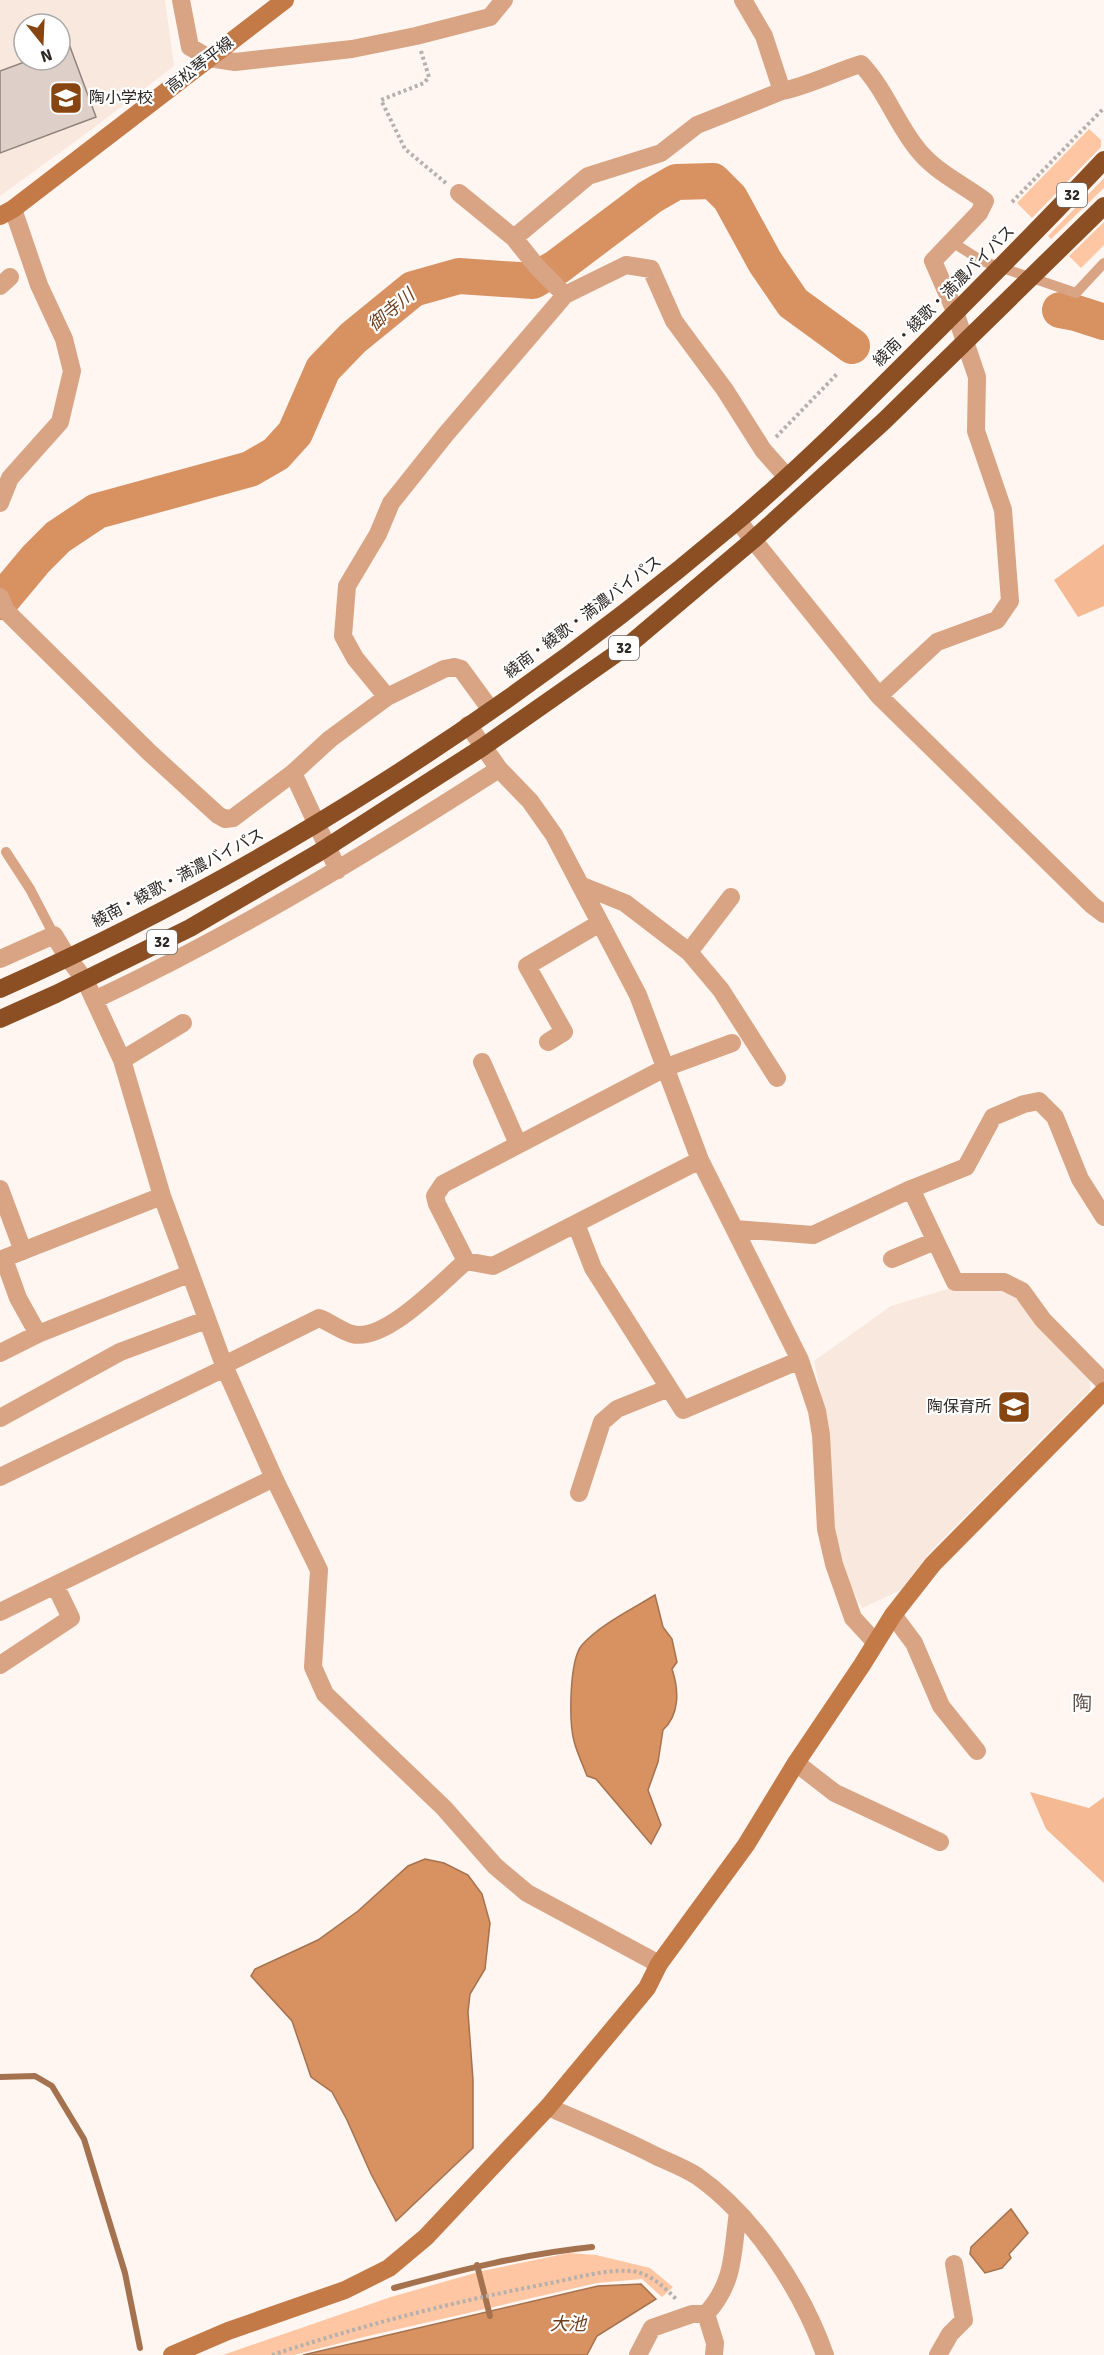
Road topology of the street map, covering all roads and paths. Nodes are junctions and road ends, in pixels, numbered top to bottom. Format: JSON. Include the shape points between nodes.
{"nodes":[{"id":1,"x":181,"y":0,"type":"edge"},
{"id":2,"x":285,"y":0,"type":"edge"},
{"id":3,"x":504,"y":0,"type":"edge"},
{"id":4,"x":743,"y":0,"type":"edge"},
{"id":5,"x":416,"y":36,"type":"junction"},
{"id":6,"x":209,"y":58,"type":"junction"},
{"id":7,"x":782,"y":91,"type":"junction"},
{"id":8,"x":1104,"y":108,"type":"edge"},
{"id":9,"x":1104,"y":160,"type":"edge"},
{"id":10,"x":459,"y":193,"type":"joint"},
{"id":11,"x":1012,"y":202,"type":"dead end"},
{"id":12,"x":1104,"y":206,"type":"edge"},
{"id":13,"x":7,"y":212,"type":"edge"},
{"id":14,"x":514,"y":238,"type":"junction"},
{"id":15,"x":952,"y":242,"type":"junction"},
{"id":16,"x":1104,"y":263,"type":"edge"},
{"id":17,"x":565,"y":295,"type":"junction"},
{"id":18,"x":838,"y":373,"type":"dead end"},
{"id":19,"x":763,"y":450,"type":"junction"},
{"id":20,"x":786,"y":476,"type":"junction"},
{"id":21,"x":0,"y":502,"type":"edge"},
{"id":22,"x":738,"y":521,"type":"junction"},
{"id":23,"x":753,"y":540,"type":"junction"},
{"id":24,"x":3,"y":604,"type":"edge"},
{"id":25,"x":879,"y":696,"type":"junction"},
{"id":26,"x":387,"y":697,"type":"junction"},
{"id":27,"x":491,"y":710,"type":"junction"},
{"id":28,"x":468,"y":725,"type":"junction"},
{"id":29,"x":483,"y":747,"type":"junction"},
{"id":30,"x":499,"y":769,"type":"junction"},
{"id":31,"x":293,"y":772,"type":"junction"},
{"id":32,"x":6,"y":852,"type":"dead end"},
{"id":33,"x":338,"y":870,"type":"junction"},
{"id":34,"x":580,"y":885,"type":"junction"},
{"id":35,"x":731,"y":897,"type":"dead end"},
{"id":36,"x":1104,"y":914,"type":"edge"},
{"id":37,"x":600,"y":923,"type":"junction"},
{"id":38,"x":54,"y":934,"type":"junction"},
{"id":39,"x":689,"y":952,"type":"junction"},
{"id":40,"x":68,"y":958,"type":"junction"},
{"id":41,"x":0,"y":959,"type":"edge"},
{"id":42,"x":85,"y":980,"type":"junction"},
{"id":43,"x":0,"y":989,"type":"edge"},
{"id":44,"x":94,"y":1000,"type":"junction"},
{"id":45,"x":0,"y":1019,"type":"edge"},
{"id":46,"x":183,"y":1023,"type":"dead end"},
{"id":47,"x":548,"y":1042,"type":"dead end"},
{"id":48,"x":732,"y":1044,"type":"dead end"},
{"id":49,"x":123,"y":1060,"type":"junction"},
{"id":50,"x":482,"y":1062,"type":"dead end"},
{"id":51,"x":667,"y":1067,"type":"junction"},
{"id":52,"x":777,"y":1078,"type":"dead end"},
{"id":53,"x":519,"y":1144,"type":"junction"},
{"id":54,"x":700,"y":1160,"type":"junction"},
{"id":55,"x":911,"y":1189,"type":"junction"},
{"id":56,"x":0,"y":1190,"type":"edge"},
{"id":57,"x":162,"y":1196,"type":"junction"},
{"id":58,"x":1104,"y":1217,"type":"edge"},
{"id":59,"x":576,"y":1224,"type":"junction"},
{"id":60,"x":735,"y":1229,"type":"junction"},
{"id":61,"x":935,"y":1241,"type":"junction"},
{"id":62,"x":23,"y":1251,"type":"junction"},
{"id":63,"x":2,"y":1259,"type":"edge"},
{"id":64,"x":892,"y":1259,"type":"dead end"},
{"id":65,"x":466,"y":1261,"type":"junction"},
{"id":66,"x":189,"y":1274,"type":"junction"},
{"id":67,"x":206,"y":1320,"type":"junction"},
{"id":68,"x":38,"y":1334,"type":"junction"},
{"id":69,"x":0,"y":1353,"type":"edge"},
{"id":70,"x":800,"y":1360,"type":"junction"},
{"id":71,"x":224,"y":1366,"type":"junction"},
{"id":72,"x":1104,"y":1382,"type":"edge"},
{"id":73,"x":669,"y":1388,"type":"junction"},
{"id":74,"x":1104,"y":1391,"type":"edge"},
{"id":75,"x":0,"y":1418,"type":"edge"},
{"id":76,"x":0,"y":1478,"type":"edge"},
{"id":77,"x":274,"y":1478,"type":"junction"},
{"id":78,"x":579,"y":1493,"type":"dead end"},
{"id":79,"x":55,"y":1585,"type":"junction"},
{"id":80,"x":0,"y":1612,"type":"edge"},
{"id":81,"x":893,"y":1615,"type":"junction"},
{"id":82,"x":875,"y":1642,"type":"junction"},
{"id":83,"x":0,"y":1665,"type":"edge"},
{"id":84,"x":977,"y":1751,"type":"dead end"},
{"id":85,"x":796,"y":1763,"type":"junction"},
{"id":86,"x":940,"y":1842,"type":"dead end"},
{"id":87,"x":659,"y":1964,"type":"junction"},
{"id":88,"x":548,"y":2107,"type":"junction"},
{"id":89,"x":738,"y":2212,"type":"junction"},
{"id":90,"x":954,"y":2264,"type":"dead end"},
{"id":91,"x":699,"y":2314,"type":"junction"},
{"id":92,"x":172,"y":2355,"type":"edge"},
{"id":93,"x":272,"y":2355,"type":"edge"},
{"id":94,"x":638,"y":2355,"type":"edge"},
{"id":95,"x":714,"y":2355,"type":"edge"},
{"id":96,"x":825,"y":2355,"type":"edge"},
{"id":97,"x":938,"y":2355,"type":"edge"}],
"edges":[{"from":1,"to":6,"type":"street","via":[[190,46]]},
{"from":2,"to":6,"type":"street","name":"高松琴平線"},
{"from":3,"to":5,"type":"street","via":[[490,17]]},
{"from":4,"to":7,"type":"street","via":[[764,36]]},
{"from":5,"to":6,"type":"street","via":[[352,49],[235,62]]},
{"from":5,"to":10,"type":"path","via":[[429,76],[424,83],[381,99],[405,149]]},
{"from":6,"to":13,"type":"street","name":"高松琴平線"},
{"from":7,"to":14,"type":"street","via":[[697,125],[661,153],[588,176]]},
{"from":7,"to":15,"type":"street","via":[[861,64],[872,75],[915,147],[936,169],[985,201]]},
{"from":8,"to":11,"type":"path"},
{"from":9,"to":20,"type":"highway","name":"綾南・綾歌・満濃バイパス","number":"32","via":[[866,402]]},
{"from":10,"to":14,"type":"street"},
{"from":12,"to":23,"type":"highway","number":"32","via":[[884,420]]},
{"from":13,"to":21,"type":"street","via":[[64,339],[72,371],[60,422],[10,478]]},
{"from":14,"to":17,"type":"street"},
{"from":15,"to":16,"type":"lane","via":[[982,261],[1076,293]]},
{"from":15,"to":25,"type":"street","via":[[933,261],[977,377],[976,430],[1003,510],[1010,601],[997,620],[937,642]]},
{"from":17,"to":19,"type":"street","via":[[626,265],[651,269],[674,321]]},
{"from":17,"to":26,"type":"street","via":[[391,503],[378,534],[347,586],[343,636],[355,658]]},
{"from":18,"to":19,"type":"path"},
{"from":19,"to":20,"type":"street"},
{"from":20,"to":22,"type":"highway","name":"綾南・綾歌・満濃バイパス","number":"32"},
{"from":22,"to":23,"type":"street"},
{"from":22,"to":27,"type":"highway","name":"綾南・綾歌・満濃バイパス","number":"32","via":[[611,623]]},
{"from":23,"to":25,"type":"street"},
{"from":23,"to":29,"type":"highway","number":"32","via":[[630,644]]},
{"from":24,"to":31,"type":"street","via":[[221,825]]},
{"from":25,"to":36,"type":"street"},
{"from":26,"to":27,"type":"street","via":[[454,667],[461,669]]},
{"from":26,"to":31,"type":"street"},
{"from":27,"to":28,"type":"highway","name":"綾南・綾歌・満濃バイパス","number":"32"},
{"from":28,"to":29,"type":"street"},
{"from":28,"to":40,"type":"highway","name":"綾南・綾歌・満濃バイパス","number":"32","via":[[307,829],[178,903]]},
{"from":29,"to":30,"type":"street"},
{"from":29,"to":42,"type":"highway","number":"32","via":[[338,841],[190,928]]},
{"from":30,"to":33,"type":"street"},
{"from":30,"to":34,"type":"street","via":[[530,801],[554,835]]},
{"from":31,"to":33,"type":"street"},
{"from":32,"to":38,"type":"lane"},
{"from":33,"to":44,"type":"street"},
{"from":34,"to":37,"type":"street"},
{"from":34,"to":39,"type":"street","via":[[625,903]]},
{"from":35,"to":39,"type":"street"},
{"from":37,"to":47,"type":"street","via":[[527,966],[564,1032]]},
{"from":37,"to":51,"type":"street","via":[[638,995]]},
{"from":38,"to":40,"type":"street"},
{"from":38,"to":41,"type":"street"},
{"from":39,"to":52,"type":"street","via":[[721,990]]},
{"from":40,"to":42,"type":"street"},
{"from":40,"to":43,"type":"highway","name":"綾南・綾歌・満濃バイパス","number":"32"},
{"from":42,"to":44,"type":"street"},
{"from":42,"to":45,"type":"highway","number":"32"},
{"from":44,"to":49,"type":"street"},
{"from":46,"to":49,"type":"street"},
{"from":48,"to":51,"type":"street"},
{"from":49,"to":57,"type":"street"},
{"from":50,"to":53,"type":"street"},
{"from":51,"to":53,"type":"street"},
{"from":51,"to":54,"type":"street"},
{"from":53,"to":65,"type":"street","via":[[443,1184],[435,1196]]},
{"from":54,"to":59,"type":"street"},
{"from":54,"to":60,"type":"street"},
{"from":55,"to":58,"type":"street","via":[[966,1167],[993,1118],[1039,1101],[1055,1117],[1080,1179]]},
{"from":55,"to":60,"type":"street","via":[[813,1234]]},
{"from":55,"to":61,"type":"street"},
{"from":56,"to":62,"type":"street"},
{"from":57,"to":62,"type":"street"},
{"from":57,"to":66,"type":"street"},
{"from":59,"to":65,"type":"street","via":[[493,1266]]},
{"from":59,"to":73,"type":"street","via":[[593,1268]]},
{"from":60,"to":70,"type":"street"},
{"from":61,"to":64,"type":"street"},
{"from":61,"to":72,"type":"street","via":[[955,1282],[1004,1282],[1022,1291],[1043,1320]]},
{"from":62,"to":63,"type":"street"},
{"from":63,"to":68,"type":"street"},
{"from":65,"to":71,"type":"street","via":[[390,1326],[373,1334],[352,1334],[319,1317]]},
{"from":66,"to":67,"type":"street"},
{"from":66,"to":68,"type":"street"},
{"from":67,"to":71,"type":"street"},
{"from":67,"to":75,"type":"street","via":[[120,1352]]},
{"from":68,"to":69,"type":"street"},
{"from":70,"to":73,"type":"street","via":[[683,1410]]},
{"from":70,"to":82,"type":"street","via":[[817,1411],[826,1529],[834,1564],[853,1618]]},
{"from":71,"to":76,"type":"street"},
{"from":71,"to":77,"type":"street"},
{"from":73,"to":78,"type":"street","via":[[617,1409],[602,1422]]},
{"from":74,"to":81,"type":"street","via":[[933,1564]]},
{"from":77,"to":79,"type":"street"},
{"from":77,"to":87,"type":"street","via":[[319,1570],[313,1667],[325,1694],[444,1808],[495,1866],[527,1893]]},
{"from":79,"to":80,"type":"street"},
{"from":79,"to":83,"type":"street","via":[[70,1618]]},
{"from":81,"to":82,"type":"street"},
{"from":81,"to":84,"type":"street","via":[[914,1643],[941,1706]]},
{"from":82,"to":85,"type":"street"},
{"from":85,"to":86,"type":"street","via":[[835,1793]]},
{"from":85,"to":87,"type":"street","via":[[746,1845]]},
{"from":87,"to":88,"type":"street","via":[[647,1988]]},
{"from":88,"to":89,"type":"street","via":[[697,2175]]},
{"from":88,"to":92,"type":"street","via":[[426,2237],[389,2268],[345,2290]]},
{"from":89,"to":91,"type":"street","via":[[728,2280],[720,2298]]},
{"from":89,"to":96,"type":"street","via":[[799,2295]]},
{"from":90,"to":97,"type":"street","via":[[964,2320]]},
{"from":91,"to":93,"type":"path","via":[[648,2277],[633,2271],[610,2272],[481,2298],[343,2332]]},
{"from":91,"to":94,"type":"street","via":[[652,2328]]},
{"from":91,"to":95,"type":"street","via":[[715,2343]]}]}
